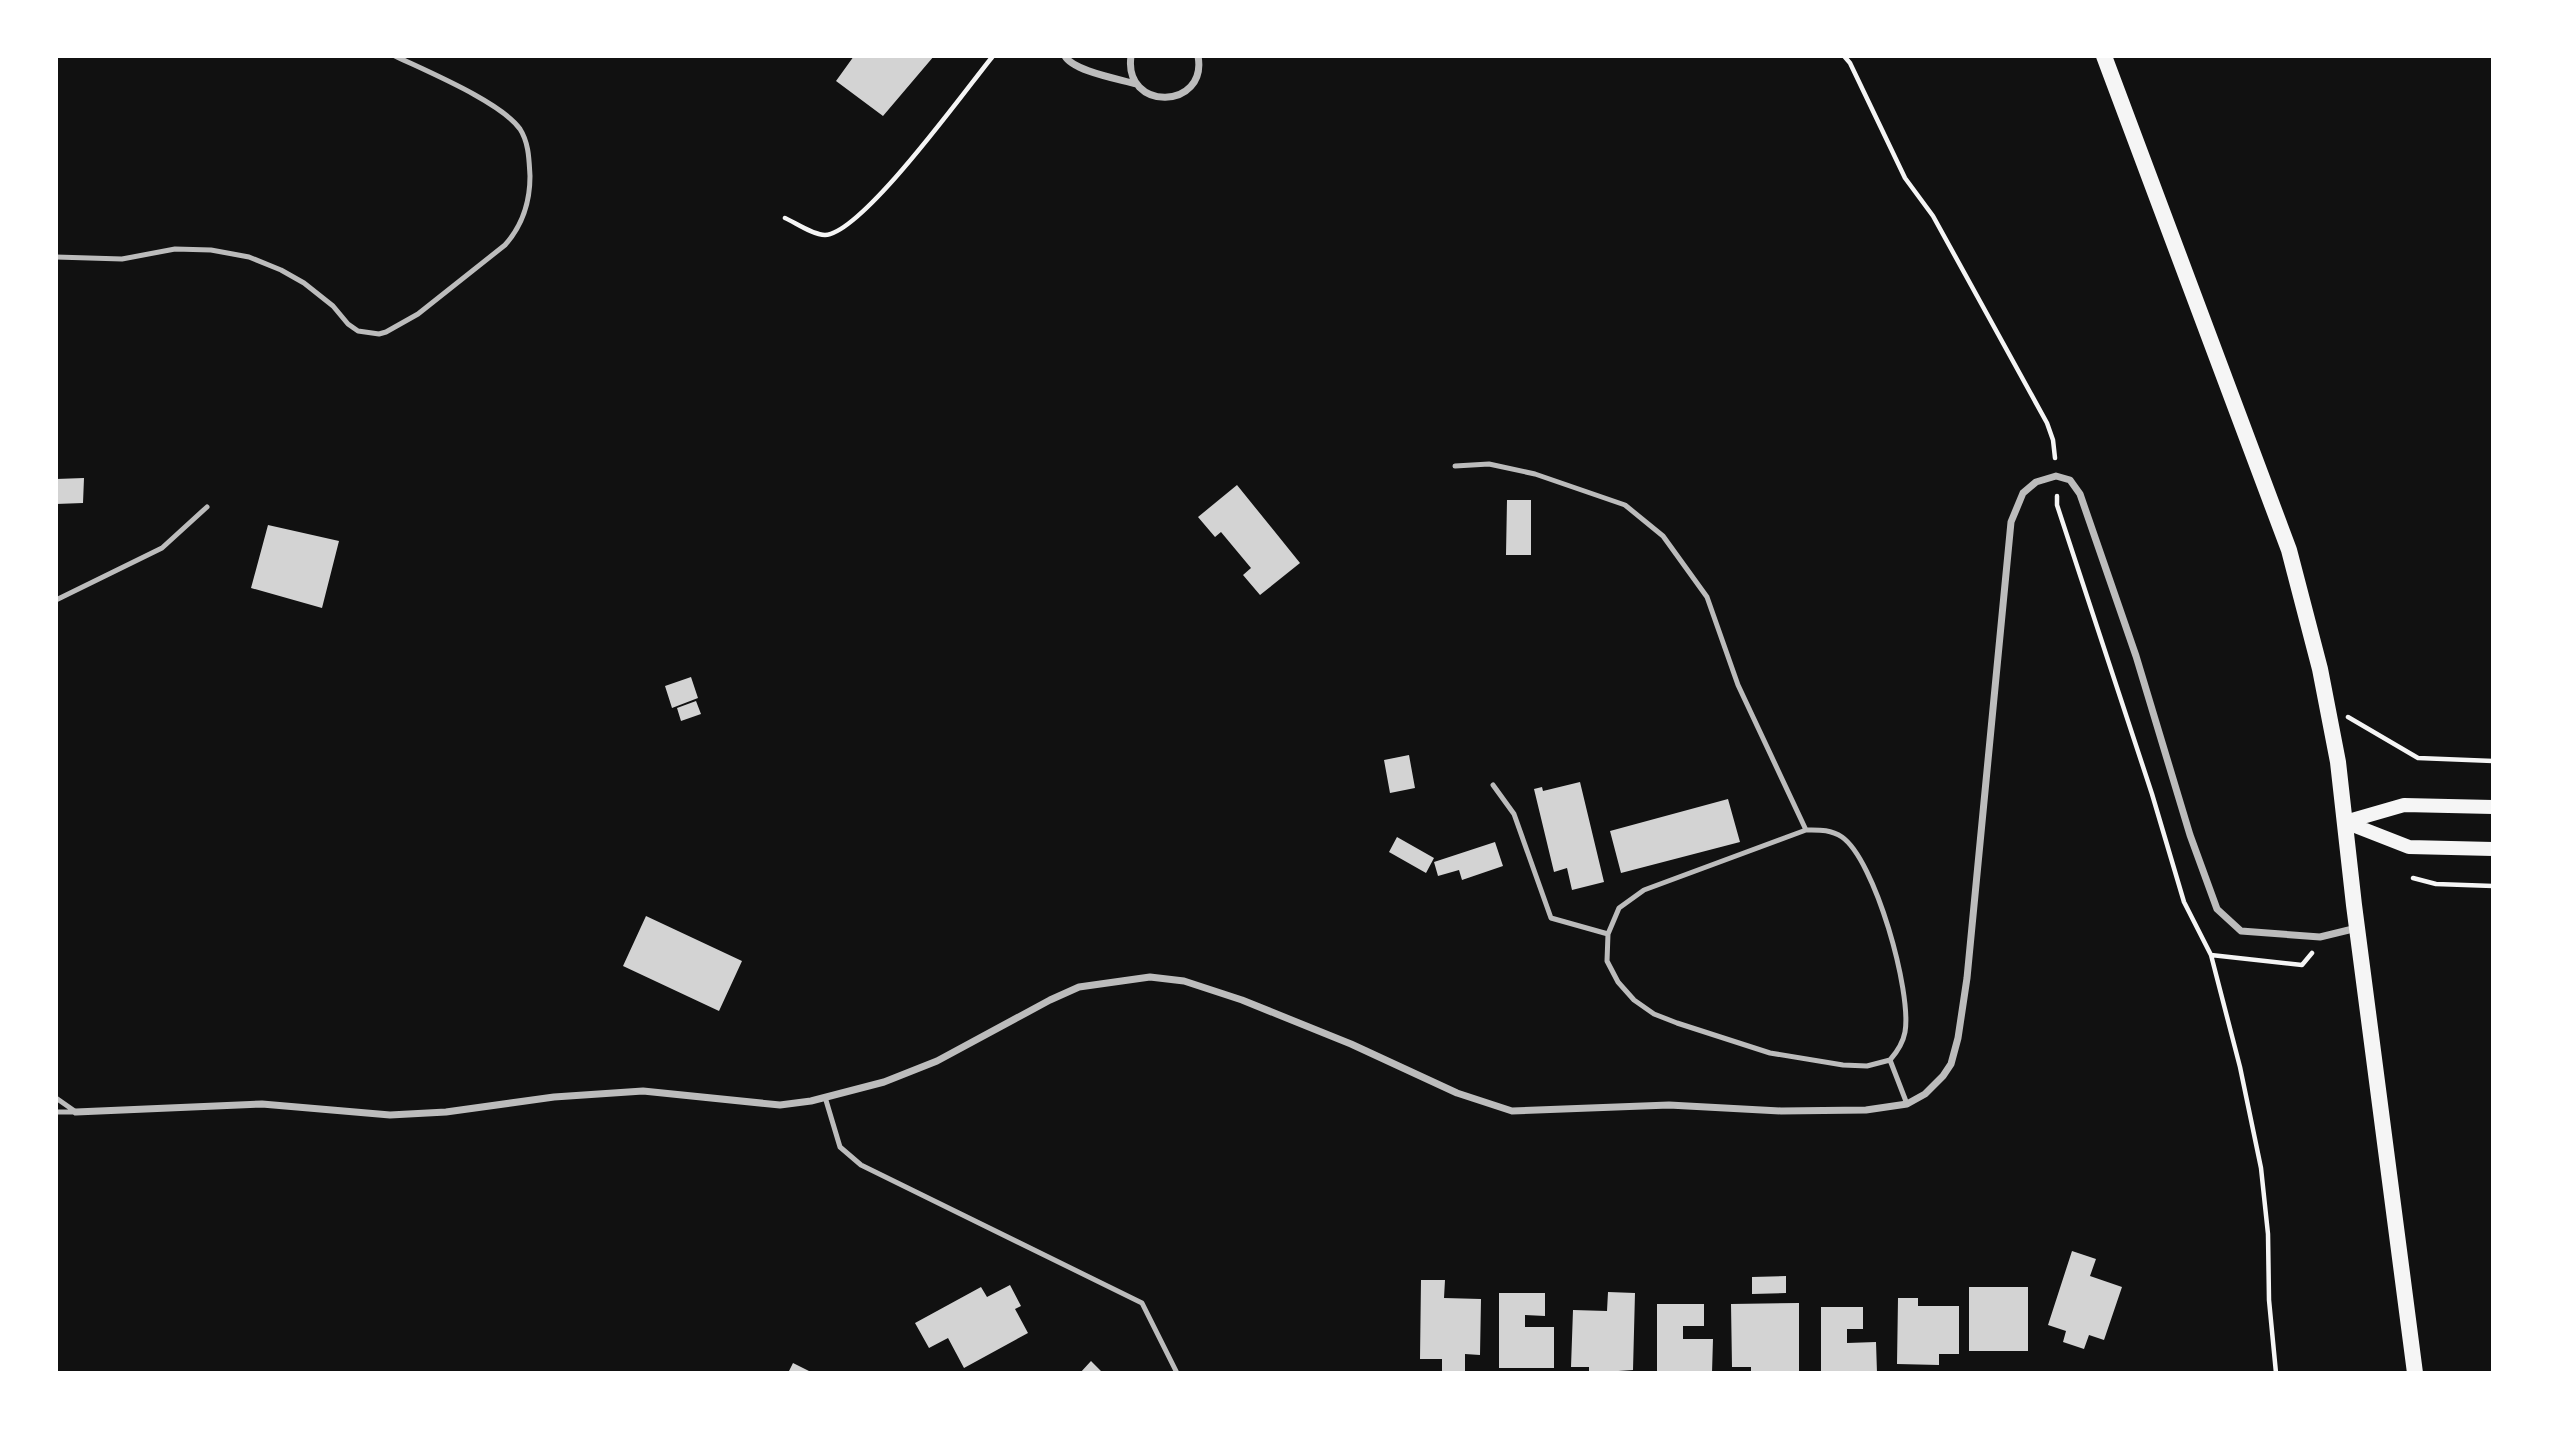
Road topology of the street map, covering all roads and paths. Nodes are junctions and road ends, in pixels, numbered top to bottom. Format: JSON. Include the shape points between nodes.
{"nodes":[{"id":1,"x":395,"y":56,"type":"edge"},
{"id":2,"x":993,"y":56,"type":"edge"},
{"id":3,"x":1065,"y":56,"type":"edge"},
{"id":4,"x":1131,"y":56,"type":"edge"},
{"id":5,"x":1198,"y":56,"type":"edge"},
{"id":6,"x":1844,"y":56,"type":"edge"},
{"id":7,"x":2104,"y":56,"type":"edge"},
{"id":8,"x":1136,"y":84,"type":"junction"},
{"id":9,"x":785,"y":218,"type":"dead end"},
{"id":10,"x":56,"y":257,"type":"edge"},
{"id":11,"x":2055,"y":458,"type":"dead end"},
{"id":12,"x":1455,"y":466,"type":"dead end"},
{"id":13,"x":2057,"y":496,"type":"dead end"},
{"id":14,"x":207,"y":507,"type":"dead end"},
{"id":15,"x":56,"y":600,"type":"edge"},
{"id":16,"x":2327,"y":705,"type":"junction"},
{"id":17,"x":2493,"y":761,"type":"edge"},
{"id":18,"x":1493,"y":785,"type":"dead end"},
{"id":19,"x":2493,"y":807,"type":"edge"},
{"id":20,"x":2345,"y":821,"type":"junction"},
{"id":21,"x":1805,"y":830,"type":"junction"},
{"id":22,"x":2493,"y":849,"type":"edge"},
{"id":23,"x":2413,"y":877,"type":"dead end"},
{"id":24,"x":2493,"y":886,"type":"edge"},
{"id":25,"x":2357,"y":928,"type":"junction"},
{"id":26,"x":1608,"y":934,"type":"junction"},
{"id":27,"x":2312,"y":953,"type":"dead end"},
{"id":28,"x":2211,"y":955,"type":"junction"},
{"id":29,"x":1890,"y":1060,"type":"junction"},
{"id":30,"x":825,"y":1097,"type":"junction"},
{"id":31,"x":56,"y":1098,"type":"edge"},
{"id":32,"x":1907,"y":1104,"type":"junction"},
{"id":33,"x":56,"y":1112,"type":"edge"},
{"id":34,"x":76,"y":1112,"type":"junction"},
{"id":35,"x":1177,"y":1373,"type":"edge"},
{"id":36,"x":2276,"y":1373,"type":"edge"},
{"id":37,"x":2415,"y":1373,"type":"edge"}],
"edges":[{"from":1,"to":10,"type":"lane","via":[[511,120],[527,147],[530,176],[523,217],[514,235],[418,314],[379,334],[358,331],[293,276],[227,252],[175,249],[122,259]]},
{"from":2,"to":9,"type":"path","via":[[899,174],[856,219],[840,231],[823,235]]},
{"from":3,"to":8,"type":"street","via":[[1069,63]]},
{"from":4,"to":8,"type":"street"},
{"from":5,"to":8,"type":"street","via":[[1195,81],[1178,96],[1155,97]]},
{"from":6,"to":11,"type":"path","via":[[1905,178],[1933,216],[2047,423]]},
{"from":7,"to":16,"type":"main road","via":[[2289,551]]},
{"from":12,"to":21,"type":"lane","via":[[1489,464],[1535,474],[1625,505],[1662,536],[1707,597],[1738,685]]},
{"from":13,"to":28,"type":"path","via":[[2184,902]]},
{"from":14,"to":15,"type":"lane","via":[[162,548]]},
{"from":16,"to":17,"type":"path","via":[[2418,758]]},
{"from":16,"to":20,"type":"main road"},
{"from":18,"to":26,"type":"lane","via":[[1514,814],[1550,918]]},
{"from":19,"to":20,"type":"main road","via":[[2404,805]]},
{"from":20,"to":22,"type":"main road","via":[[2409,847]]},
{"from":20,"to":25,"type":"main road"},
{"from":21,"to":26,"type":"lane","via":[[1644,891],[1619,908]]},
{"from":21,"to":29,"type":"lane","via":[[1827,830],[1856,850],[1895,946],[1905,1031]]},
{"from":23,"to":24,"type":"path","via":[[2436,884]]},
{"from":25,"to":32,"type":"street","via":[[2320,937],[2241,931],[2217,909],[2080,494],[2070,480],[2056,476],[2036,482],[2023,493],[2011,522],[1968,978],[1958,1038],[1943,1076]]},
{"from":25,"to":37,"type":"main road"},
{"from":26,"to":29,"type":"lane","via":[[1608,961],[1618,982],[1654,1014],[1770,1053],[1843,1065],[1867,1066]]},
{"from":27,"to":28,"type":"path","via":[[2302,965]]},
{"from":28,"to":36,"type":"path","via":[[2241,1067],[2261,1168]]},
{"from":29,"to":32,"type":"lane"},
{"from":30,"to":32,"type":"street","via":[[884,1082],[937,1061],[1079,987],[1150,977],[1184,981],[1241,1000],[1457,1093],[1512,1111],[1670,1105],[1866,1110]]},
{"from":30,"to":34,"type":"street","via":[[780,1105],[621,1091],[390,1115],[262,1104]]},
{"from":30,"to":35,"type":"lane","via":[[840,1147],[861,1165],[1143,1303]]},
{"from":31,"to":34,"type":"lane"},
{"from":33,"to":34,"type":"lane"}]}
